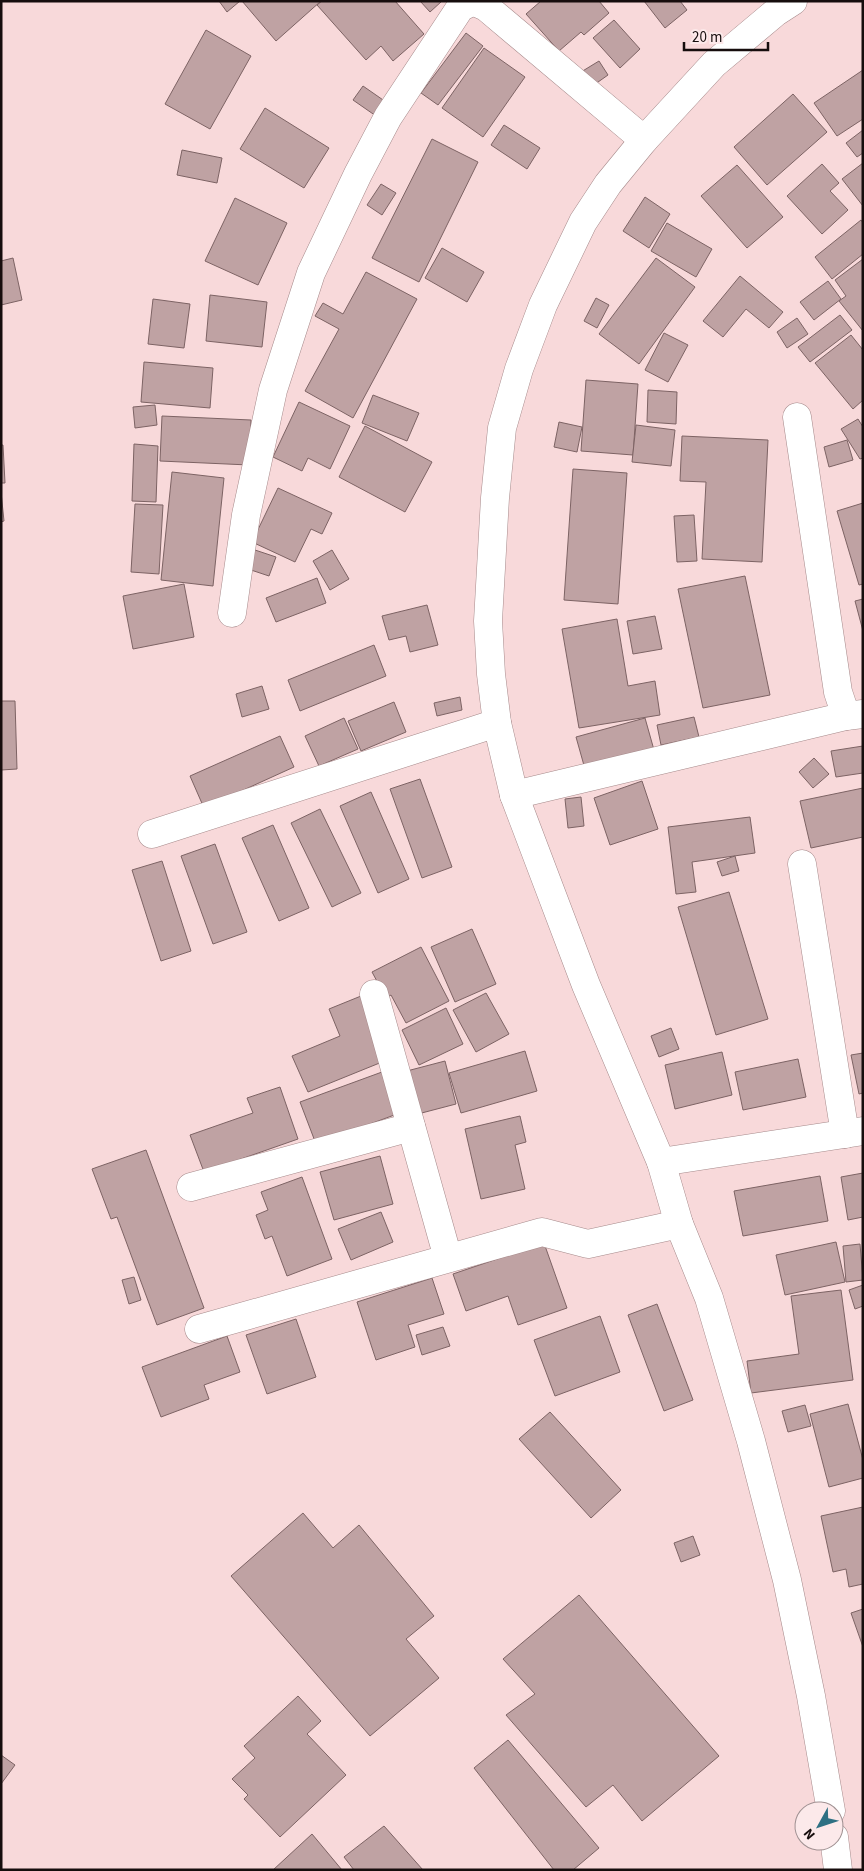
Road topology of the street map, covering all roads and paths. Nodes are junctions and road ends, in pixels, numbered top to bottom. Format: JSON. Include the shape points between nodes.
{"nodes":[{"id":1,"x":473,"y":1,"type":"edge"},
{"id":2,"x":793,"y":1,"type":"edge"},
{"id":3,"x":644,"y":140,"type":"junction"},
{"id":4,"x":797,"y":417,"type":"dead end"},
{"id":5,"x":232,"y":613,"type":"dead end"},
{"id":6,"x":855,"y":715,"type":"edge"},
{"id":7,"x":497,"y":724,"type":"junction"},
{"id":8,"x":514,"y":795,"type":"junction"},
{"id":9,"x":152,"y":834,"type":"dead end"},
{"id":10,"x":802,"y":864,"type":"dead end"},
{"id":11,"x":374,"y":994,"type":"dead end"},
{"id":12,"x":411,"y":1127,"type":"junction"},
{"id":13,"x":854,"y":1133,"type":"edge"},
{"id":14,"x":661,"y":1162,"type":"junction"},
{"id":15,"x":191,"y":1187,"type":"dead end"},
{"id":16,"x":680,"y":1224,"type":"junction"},
{"id":17,"x":448,"y":1258,"type":"junction"},
{"id":18,"x":199,"y":1330,"type":"dead end"},
{"id":19,"x":829,"y":1801,"type":"edge"},
{"id":20,"x":836,"y":1851,"type":"edge"},
{"id":21,"x":838,"y":1870,"type":"edge"}],
"edges":[{"from":1,"to":3,"type":"street","via":[[486,6]]},
{"from":1,"to":5,"type":"street","via":[[460,8],[388,117],[311,272],[273,390],[246,515]]},
{"from":2,"to":3,"type":"street","via":[[714,64]]},
{"from":3,"to":7,"type":"street","via":[[608,184],[583,222],[543,305],[519,369],[502,428],[488,621]]},
{"from":4,"to":6,"type":"street","via":[[838,692]]},
{"from":6,"to":8,"type":"street"},
{"from":7,"to":8,"type":"street"},
{"from":7,"to":9,"type":"street"},
{"from":8,"to":14,"type":"street","via":[[586,985]]},
{"from":10,"to":13,"type":"street"},
{"from":11,"to":12,"type":"street"},
{"from":12,"to":15,"type":"street"},
{"from":12,"to":17,"type":"street"},
{"from":13,"to":14,"type":"street"},
{"from":14,"to":16,"type":"street"},
{"from":16,"to":17,"type":"street","via":[[588,1244],[542,1232]]},
{"from":16,"to":19,"type":"street","via":[[709,1298],[785,1571]]},
{"from":17,"to":18,"type":"street"},
{"from":20,"to":21,"type":"street"}]}
